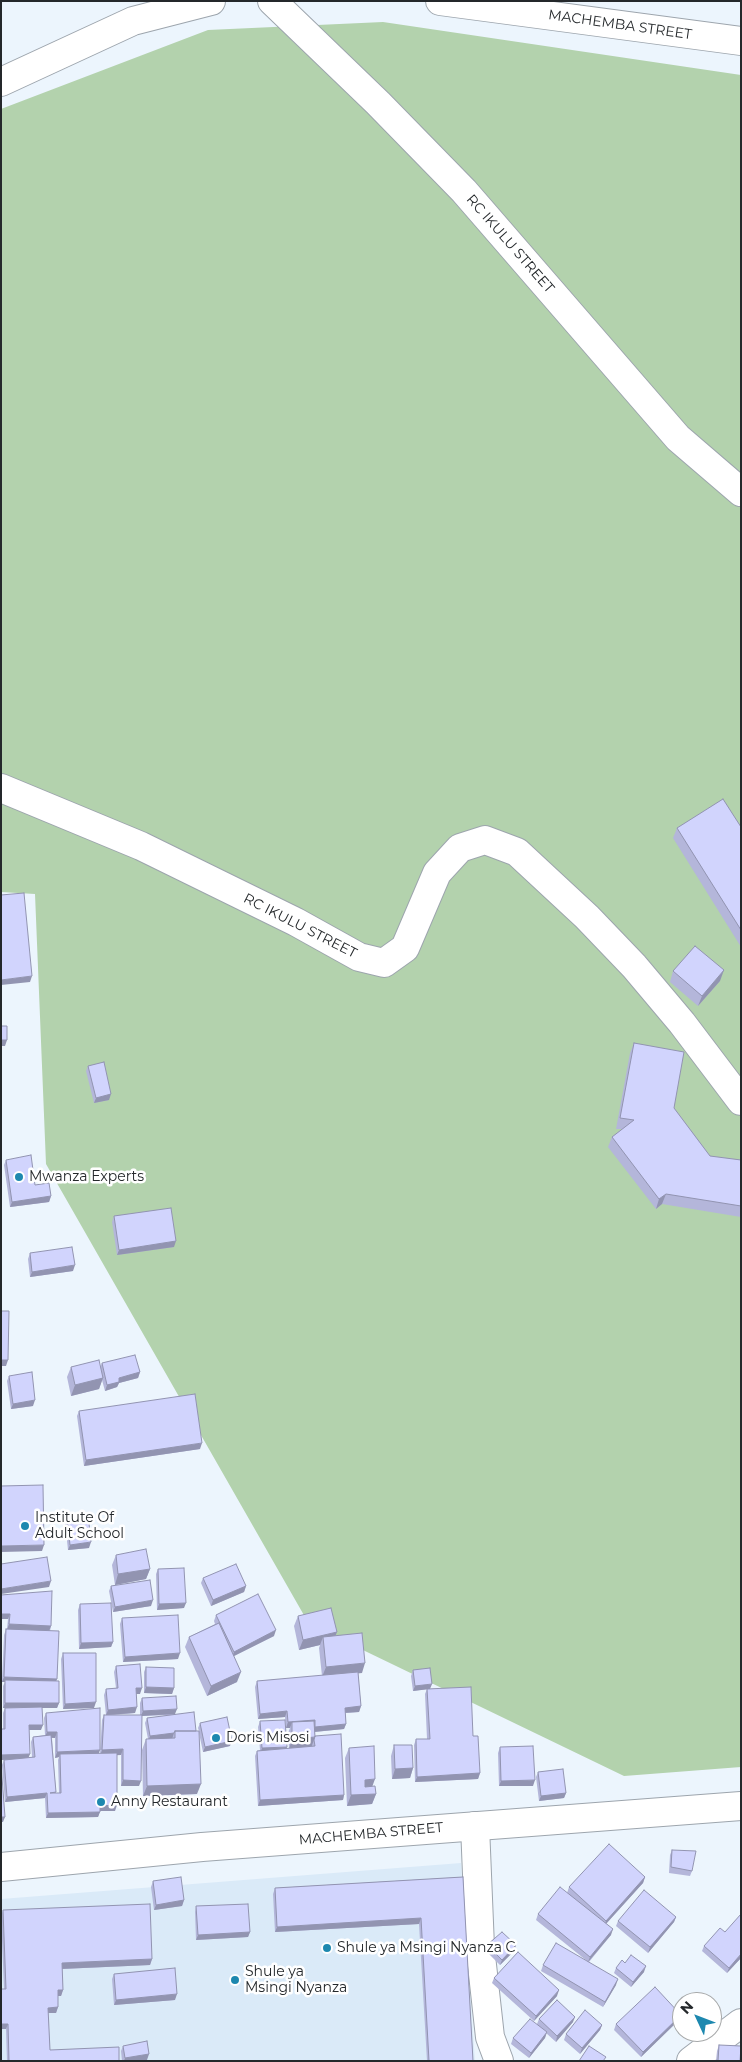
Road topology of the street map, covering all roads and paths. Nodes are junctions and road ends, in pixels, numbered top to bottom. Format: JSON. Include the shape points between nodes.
{"nodes":[{"id":1,"x":211,"y":1,"type":"edge"},
{"id":2,"x":272,"y":1,"type":"edge"},
{"id":3,"x":440,"y":1,"type":"edge"},
{"id":4,"x":741,"y":41,"type":"edge"},
{"id":5,"x":1,"y":82,"type":"edge"},
{"id":6,"x":741,"y":492,"type":"edge"},
{"id":7,"x":1,"y":788,"type":"edge"},
{"id":8,"x":741,"y":1100,"type":"edge"},
{"id":9,"x":741,"y":1806,"type":"edge"},
{"id":10,"x":475,"y":1826,"type":"junction"},
{"id":11,"x":1,"y":1867,"type":"edge"},
{"id":12,"x":741,"y":2024,"type":"edge"},
{"id":13,"x":499,"y":2061,"type":"edge"},
{"id":14,"x":691,"y":2061,"type":"edge"}],
"edges":[{"from":1,"to":5,"type":"main road","via":[[133,21]]},
{"from":2,"to":6,"type":"main road","name":"RC IKULU STREET","via":[[464,191],[678,438]]},
{"from":3,"to":4,"type":"main road","name":"MACHEMBA STREET"},
{"from":7,"to":8,"type":"main road","name":"RC IKULU STREET","via":[[141,846],[296,922],[359,957],[384,963],[405,948],[437,873],[460,848],[485,840],[517,852],[634,966]]},
{"from":9,"to":10,"type":"main road","name":"MACHEMBA STREET"},
{"from":10,"to":11,"type":"main road","name":"MACHEMBA STREET"},
{"from":10,"to":13,"type":"main road","via":[[481,1956],[490,2037]]},
{"from":12,"to":14,"type":"main road"}]}
